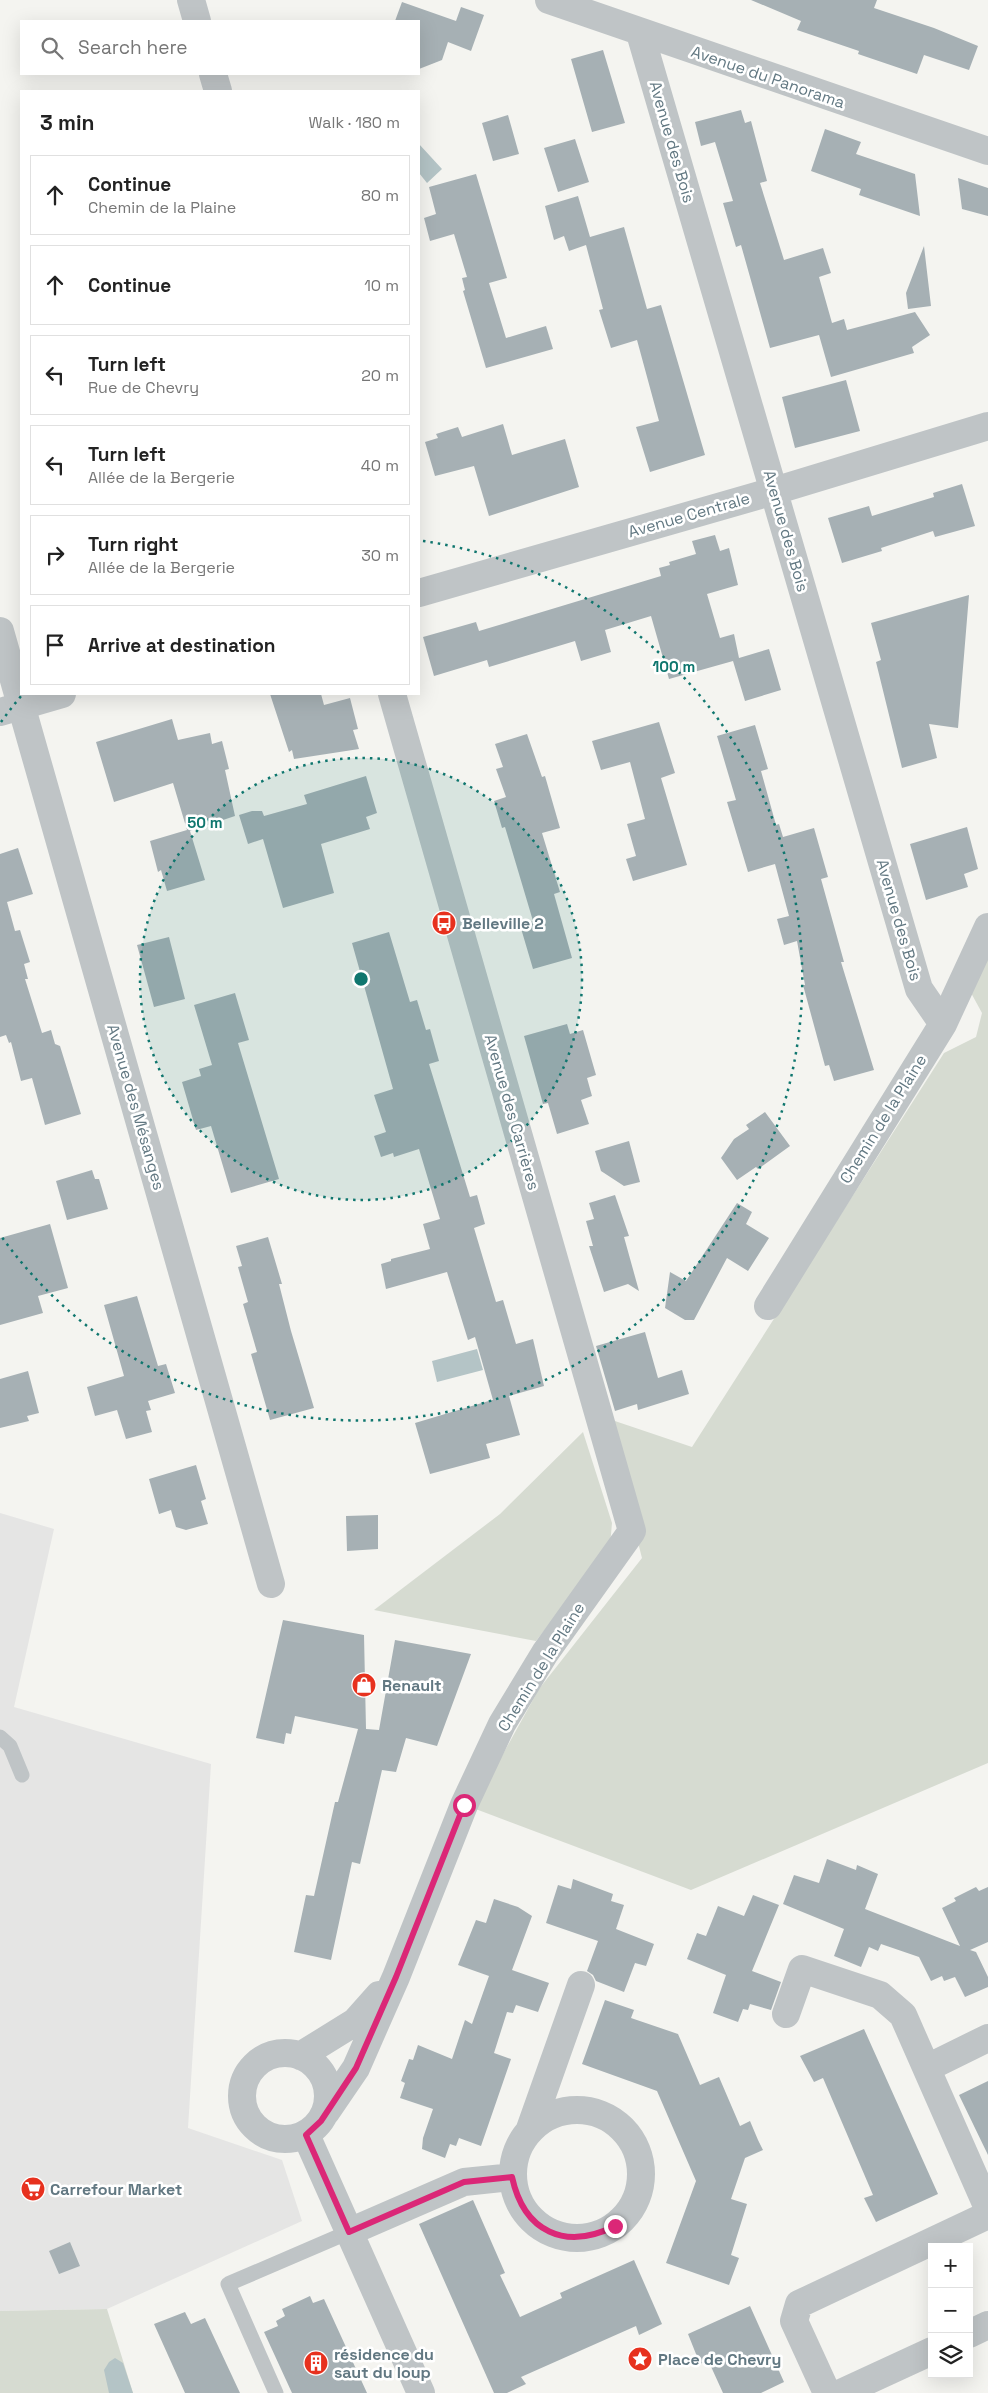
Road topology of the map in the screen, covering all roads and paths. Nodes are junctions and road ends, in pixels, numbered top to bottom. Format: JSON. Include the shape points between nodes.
{"nodes":[{"id":1,"x":191,"y":0,"type":"edge"},
{"id":2,"x":549,"y":0,"type":"edge"},
{"id":3,"x":198,"y":20,"type":"edge"},
{"id":4,"x":640,"y":33,"type":"junction"},
{"id":5,"x":213,"y":75,"type":"edge"},
{"id":6,"x":218,"y":90,"type":"edge"},
{"id":7,"x":988,"y":151,"type":"edge"},
{"id":8,"x":988,"y":426,"type":"edge"},
{"id":9,"x":774,"y":491,"type":"junction"},
{"id":10,"x":420,"y":593,"type":"edge"},
{"id":11,"x":0,"y":630,"type":"edge"},
{"id":12,"x":58,"y":695,"type":"edge"},
{"id":13,"x":392,"y":695,"type":"edge"},
{"id":14,"x":11,"y":708,"type":"edge"},
{"id":15,"x":988,"y":926,"type":"edge"},
{"id":16,"x":943,"y":1024,"type":"junction"},
{"id":17,"x":768,"y":1306,"type":"dead end"},
{"id":18,"x":632,"y":1530,"type":"joint"},
{"id":19,"x":271,"y":1584,"type":"dead end"},
{"id":20,"x":0,"y":1737,"type":"edge"},
{"id":21,"x":22,"y":1775,"type":"dead end"},
{"id":22,"x":396,"y":1977,"type":"junction"},
{"id":23,"x":581,"y":1985,"type":"dead end"},
{"id":24,"x":786,"y":2014,"type":"dead end"},
{"id":25,"x":988,"y":2038,"type":"edge"},
{"id":26,"x":300,"y":2056,"type":"junction"},
{"id":27,"x":927,"y":2068,"type":"junction"},
{"id":28,"x":326,"y":2112,"type":"junction"},
{"id":29,"x":530,"y":2129,"type":"junction"},
{"id":30,"x":306,"y":2135,"type":"junction"},
{"id":31,"x":512,"y":2177,"type":"junction"},
{"id":32,"x":988,"y":2208,"type":"edge"},
{"id":33,"x":988,"y":2215,"type":"edge"},
{"id":34,"x":349,"y":2232,"type":"junction"},
{"id":35,"x":988,"y":2325,"type":"edge"},
{"id":36,"x":971,"y":2333,"type":"edge"},
{"id":37,"x":928,"y":2353,"type":"edge"},
{"id":38,"x":276,"y":2393,"type":"edge"},
{"id":39,"x":421,"y":2393,"type":"edge"},
{"id":40,"x":827,"y":2393,"type":"edge"},
{"id":41,"x":842,"y":2393,"type":"edge"}],
"edges":[{"from":1,"to":3,"type":"street"},
{"from":2,"to":4,"type":"street","name":"Avenue du Panorama"},
{"from":4,"to":7,"type":"street","name":"Avenue du Panorama"},
{"from":4,"to":9,"type":"street","name":"Avenue des Bois"},
{"from":5,"to":6,"type":"street"},
{"from":8,"to":9,"type":"street","name":"Avenue Centrale"},
{"from":9,"to":10,"type":"street","name":"Avenue Centrale"},
{"from":9,"to":16,"type":"street","name":"Avenue des Bois","via":[[919,989]]},
{"from":11,"to":14,"type":"street","name":"Avenue des Mésanges"},
{"from":12,"to":14,"type":"street"},
{"from":13,"to":18,"type":"street","name":"Avenue des Carrières"},
{"from":14,"to":19,"type":"street","name":"Avenue des Mésanges"},
{"from":15,"to":16,"type":"street","name":"Chemin de la Plaine"},
{"from":16,"to":17,"type":"street","name":"Chemin de la Plaine"},
{"from":18,"to":22,"type":"street","name":"Chemin de la Plaine","via":[[545,1654],[502,1724],[464,1805]]},
{"from":20,"to":21,"type":"lane","via":[[10,1746]]},
{"from":22,"to":26,"type":"street","name":"Chemin de la Plaine","via":[[355,2022]]},
{"from":22,"to":28,"type":"street","name":"Chemin de la Plaine","via":[[356,2068]]},
{"from":23,"to":29,"type":"street"},
{"from":24,"to":27,"type":"street","via":[[802,1969],[880,1995],[903,2014]]},
{"from":25,"to":27,"type":"street"},
{"from":26,"to":28,"type":"street","via":[[312,2062],[327,2084]]},
{"from":26,"to":30,"type":"street","via":[[287,2053],[262,2060],[245,2080],[242,2093],[248,2118],[262,2132],[280,2139]]},
{"from":27,"to":32,"type":"street"},
{"from":28,"to":30,"type":"street"},
{"from":29,"to":31,"type":"street","via":[[520,2144]]},
{"from":29,"to":31,"type":"street","via":[[547,2116],[568,2109],[589,2110],[609,2117],[626,2131],[638,2150],[642,2171],[639,2193],[629,2212],[615,2226],[597,2235],[578,2238],[558,2236],[540,2227],[526,2214],[516,2196]]},
{"from":30,"to":34,"type":"street"},
{"from":31,"to":34,"type":"street","via":[[464,2182]]},
{"from":33,"to":40,"type":"street","via":[[799,2304],[794,2321]]},
{"from":34,"to":38,"type":"lane","via":[[228,2284]]},
{"from":34,"to":39,"type":"street"},
{"from":35,"to":36,"type":"street"},
{"from":37,"to":41,"type":"street"}]}
